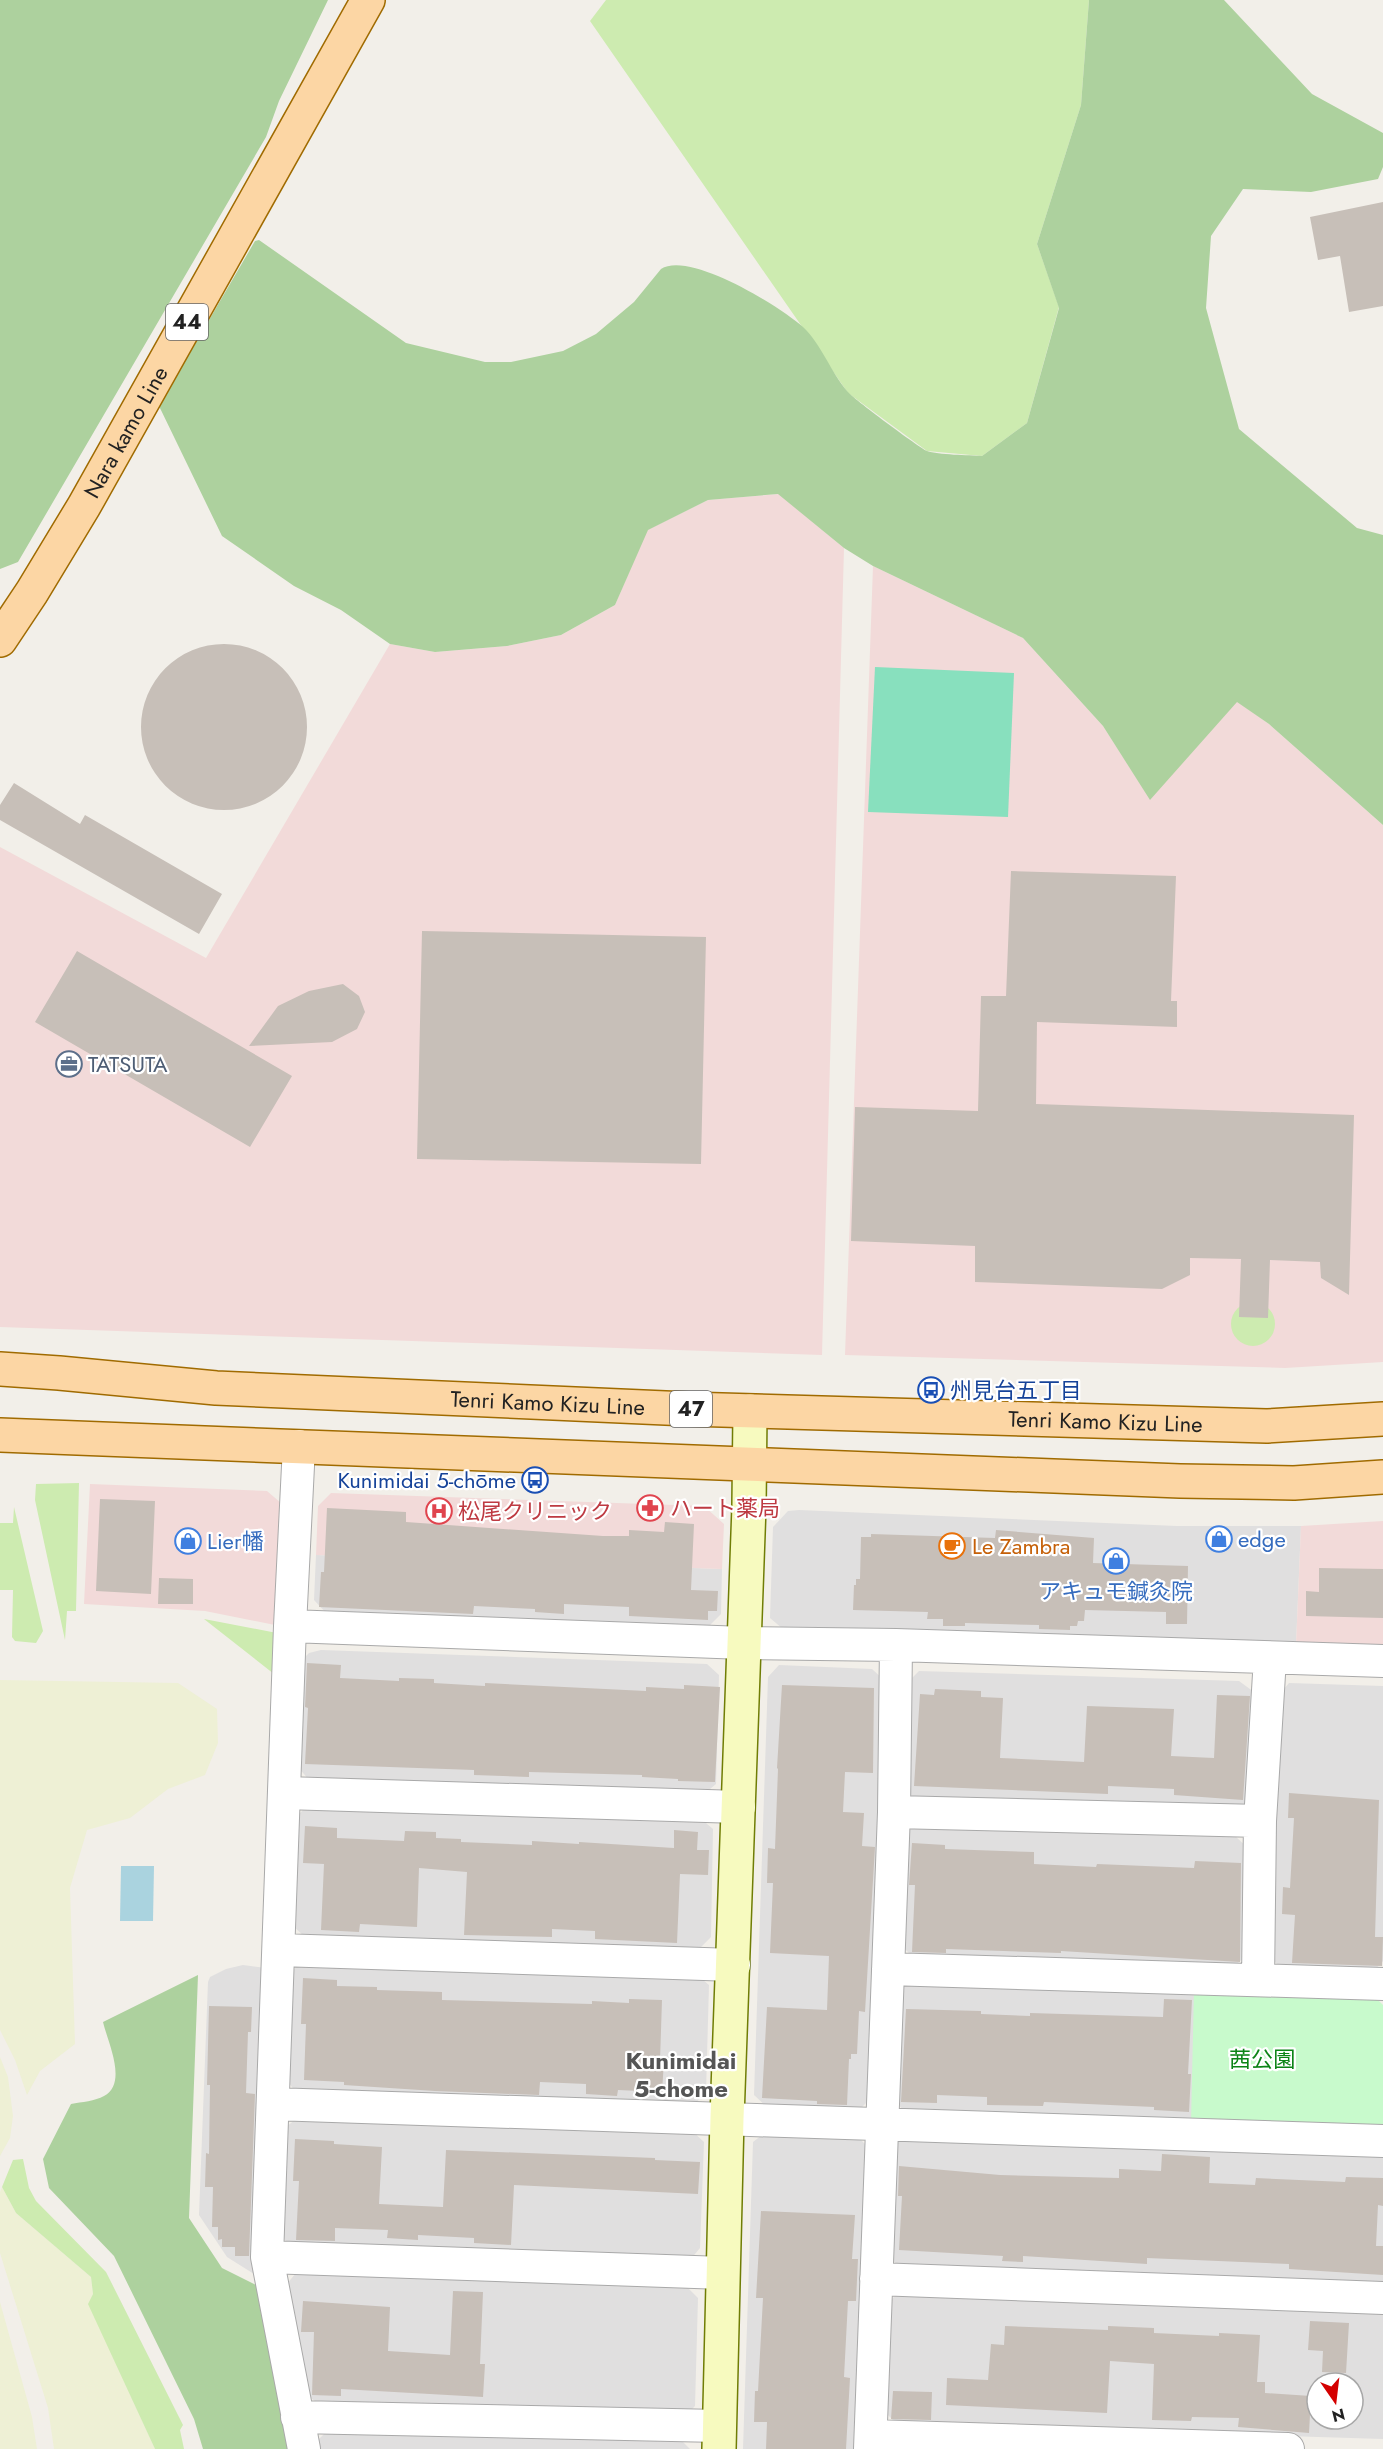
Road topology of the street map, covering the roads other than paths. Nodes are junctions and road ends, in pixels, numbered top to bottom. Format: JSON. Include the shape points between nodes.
{"nodes":[{"id":1,"x":368,"y":0,"type":"edge"},
{"id":2,"x":0,"y":640,"type":"edge"},
{"id":3,"x":0,"y":1370,"type":"edge"},
{"id":4,"x":750,"y":1411,"type":"junction"},
{"id":5,"x":1383,"y":1419,"type":"edge"},
{"id":6,"x":0,"y":1435,"type":"edge"},
{"id":7,"x":300,"y":1446,"type":"junction"},
{"id":8,"x":749,"y":1464,"type":"junction"},
{"id":9,"x":1383,"y":1477,"type":"edge"},
{"id":10,"x":290,"y":1626,"type":"junction"},
{"id":11,"x":744,"y":1643,"type":"junction"},
{"id":12,"x":896,"y":1645,"type":"junction"},
{"id":13,"x":1270,"y":1658,"type":"junction"},
{"id":14,"x":1383,"y":1661,"type":"edge"},
{"id":15,"x":285,"y":1793,"type":"junction"},
{"id":16,"x":738,"y":1807,"type":"junction"},
{"id":17,"x":894,"y":1812,"type":"junction"},
{"id":18,"x":1260,"y":1821,"type":"junction"},
{"id":19,"x":279,"y":1950,"type":"junction"},
{"id":20,"x":734,"y":1965,"type":"junction"},
{"id":21,"x":888,"y":1969,"type":"junction"},
{"id":22,"x":1258,"y":1980,"type":"junction"},
{"id":23,"x":1383,"y":1984,"type":"edge"},
{"id":24,"x":273,"y":2104,"type":"junction"},
{"id":25,"x":728,"y":2118,"type":"junction"},
{"id":26,"x":882,"y":2123,"type":"junction"},
{"id":27,"x":1383,"y":2141,"type":"edge"},
{"id":28,"x":267,"y":2257,"type":"junction"},
{"id":29,"x":723,"y":2272,"type":"junction"},
{"id":30,"x":876,"y":2279,"type":"junction"},
{"id":31,"x":1383,"y":2298,"type":"edge"},
{"id":32,"x":297,"y":2417,"type":"junction"},
{"id":33,"x":719,"y":2437,"type":"edge"},
{"id":34,"x":870,"y":2442,"type":"edge"},
{"id":35,"x":304,"y":2449,"type":"edge"},
{"id":36,"x":1288,"y":2449,"type":"edge"}],
"edges":[{"from":1,"to":2,"type":"main road","name":"Nara kamo Line","number":"44","via":[[84,507]]},
{"from":3,"to":4,"type":"main road","name":"Tenri Kamo Kizu Line","number":"47","via":[[216,1388]]},
{"from":4,"to":5,"type":"main road","name":"Tenri Kamo Kizu Line","number":"47","via":[[1267,1425]]},
{"from":4,"to":8,"type":"street"},
{"from":6,"to":7,"type":"main road"},
{"from":7,"to":8,"type":"main road"},
{"from":7,"to":10,"type":"street"},
{"from":8,"to":9,"type":"main road","via":[[1180,1481],[1294,1483]]},
{"from":8,"to":11,"type":"street"},
{"from":10,"to":11,"type":"street"},
{"from":10,"to":15,"type":"street"},
{"from":11,"to":12,"type":"street"},
{"from":11,"to":16,"type":"street"},
{"from":12,"to":13,"type":"street"},
{"from":12,"to":17,"type":"street"},
{"from":13,"to":14,"type":"street"},
{"from":13,"to":18,"type":"street"},
{"from":15,"to":16,"type":"street"},
{"from":15,"to":19,"type":"street"},
{"from":16,"to":20,"type":"street"},
{"from":17,"to":18,"type":"street"},
{"from":17,"to":21,"type":"street"},
{"from":18,"to":22,"type":"street"},
{"from":19,"to":20,"type":"street"},
{"from":19,"to":24,"type":"street"},
{"from":20,"to":25,"type":"street"},
{"from":21,"to":22,"type":"street"},
{"from":21,"to":26,"type":"street"},
{"from":22,"to":23,"type":"street"},
{"from":24,"to":25,"type":"street"},
{"from":24,"to":28,"type":"street"},
{"from":25,"to":26,"type":"street"},
{"from":25,"to":29,"type":"street"},
{"from":26,"to":27,"type":"street"},
{"from":26,"to":30,"type":"street"},
{"from":28,"to":29,"type":"street"},
{"from":28,"to":32,"type":"street"},
{"from":29,"to":33,"type":"street"},
{"from":30,"to":31,"type":"street"},
{"from":30,"to":34,"type":"street"},
{"from":32,"to":33,"type":"street"},
{"from":32,"to":35,"type":"street"},
{"from":34,"to":36,"type":"street"}]}
